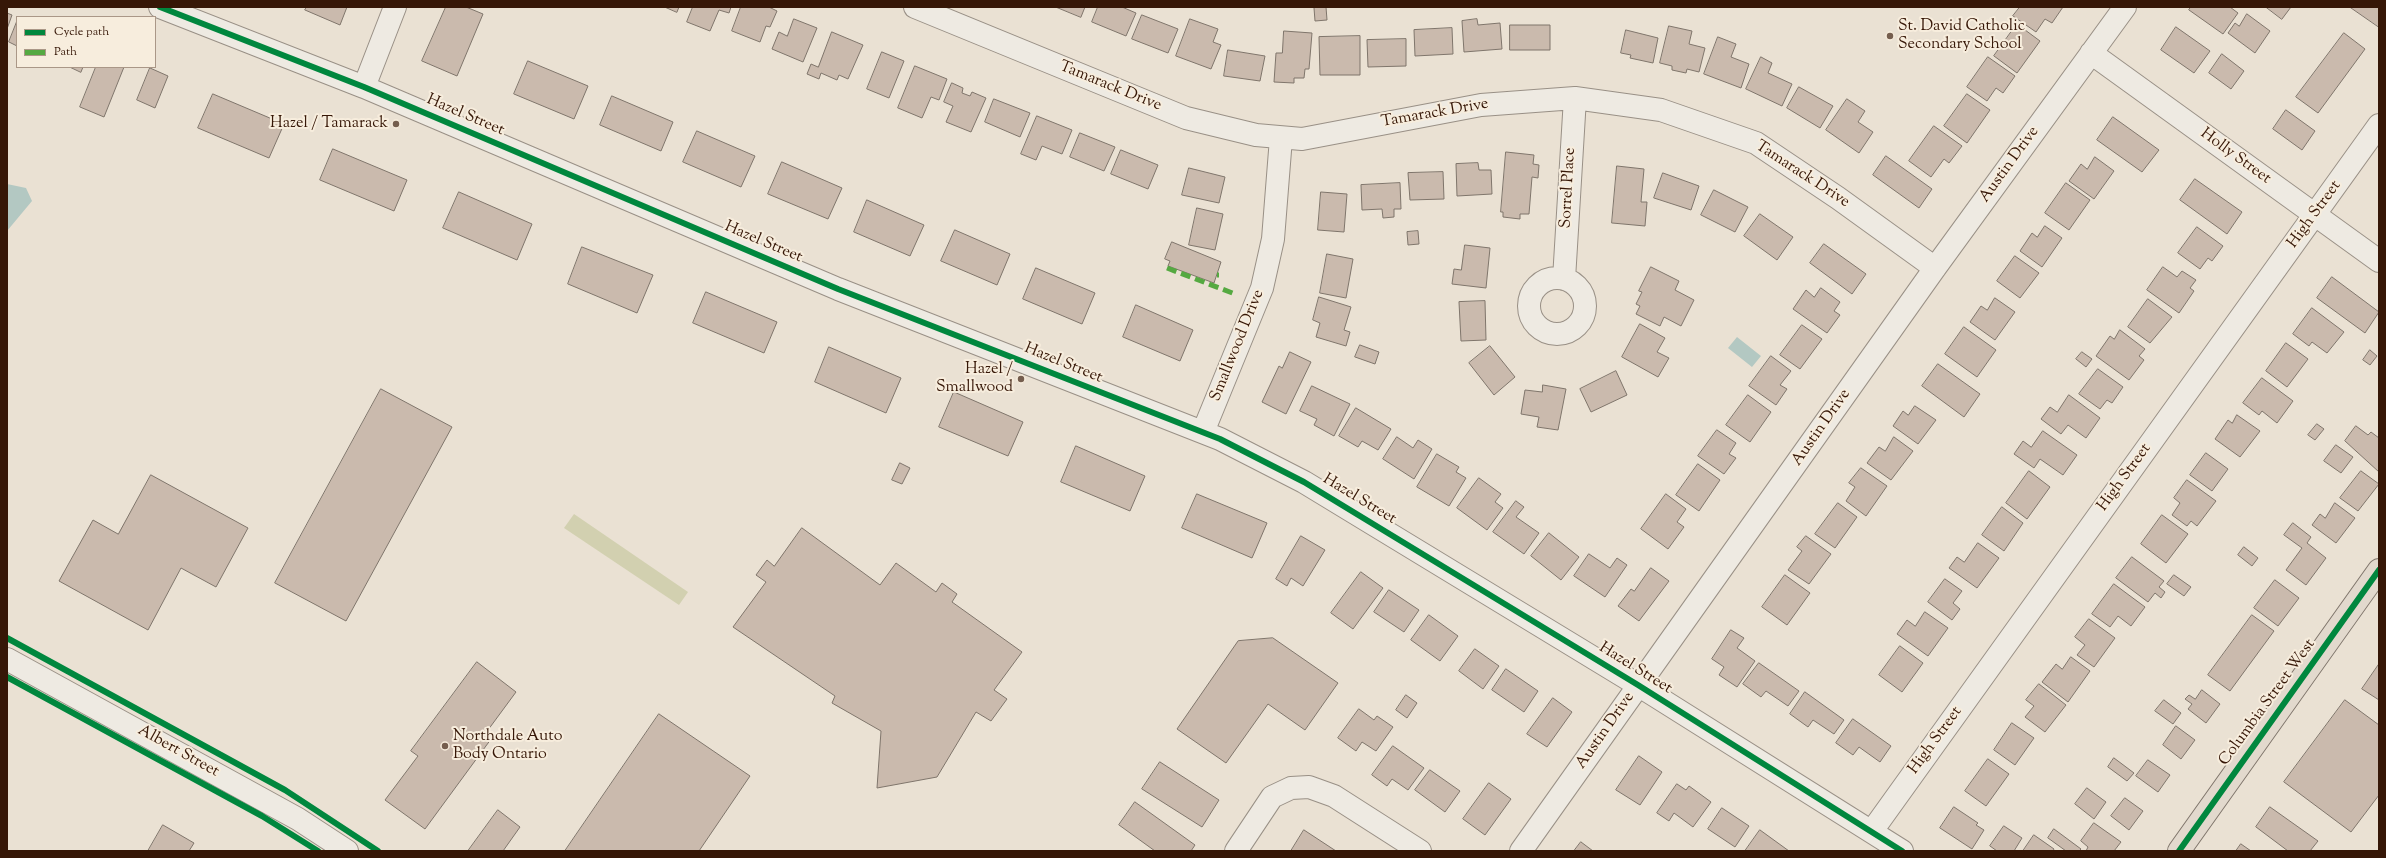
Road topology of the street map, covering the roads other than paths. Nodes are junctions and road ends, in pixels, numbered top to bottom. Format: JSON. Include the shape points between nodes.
{"nodes":[{"id":1,"x":160,"y":7,"type":"edge"},
{"id":2,"x":395,"y":7,"type":"edge"},
{"id":3,"x":915,"y":7,"type":"edge"},
{"id":4,"x":2125,"y":7,"type":"edge"},
{"id":5,"x":2091,"y":53,"type":"junction"},
{"id":6,"x":364,"y":87,"type":"junction"},
{"id":7,"x":1575,"y":98,"type":"junction"},
{"id":8,"x":2379,"y":125,"type":"edge"},
{"id":9,"x":1281,"y":138,"type":"junction"},
{"id":10,"x":2315,"y":214,"type":"junction"},
{"id":11,"x":2379,"y":260,"type":"edge"},
{"id":12,"x":1935,"y":268,"type":"junction"},
{"id":13,"x":1564,"y":279,"type":"dead end"},
{"id":14,"x":1203,"y":432,"type":"junction"},
{"id":15,"x":2379,"y":570,"type":"edge"},
{"id":16,"x":7,"y":659,"type":"edge"},
{"id":17,"x":1638,"y":685,"type":"junction"},
{"id":18,"x":1872,"y":831,"type":"junction"},
{"id":19,"x":347,"y":851,"type":"edge"},
{"id":20,"x":1236,"y":851,"type":"edge"},
{"id":21,"x":1420,"y":851,"type":"edge"},
{"id":22,"x":1520,"y":851,"type":"edge"},
{"id":23,"x":1902,"y":851,"type":"edge"},
{"id":24,"x":2178,"y":851,"type":"edge"}],
"edges":[{"from":1,"to":6,"type":"street","name":"Hazel Street"},
{"from":2,"to":6,"type":"street"},
{"from":3,"to":9,"type":"street","name":"Tamarack Drive","via":[[1186,118]]},
{"from":4,"to":5,"type":"street","name":"Austin Drive"},
{"from":5,"to":10,"type":"street","name":"Holly Street"},
{"from":5,"to":12,"type":"street","name":"Austin Drive"},
{"from":6,"to":14,"type":"street","name":"Hazel Street","via":[[838,289]]},
{"from":7,"to":9,"type":"street","name":"Tamarack Drive","via":[[1481,105],[1302,139]]},
{"from":7,"to":12,"type":"street","name":"Tamarack Drive","via":[[1661,110],[1756,143]]},
{"from":7,"to":13,"type":"street","name":"Sorrel Place"},
{"from":8,"to":10,"type":"street","name":"High Street"},
{"from":9,"to":14,"type":"street","name":"Smallwood Drive","via":[[1273,239],[1262,288]]},
{"from":10,"to":11,"type":"street","name":"Holly Street"},
{"from":10,"to":18,"type":"street","name":"High Street"},
{"from":12,"to":17,"type":"street","name":"Austin Drive"},
{"from":14,"to":17,"type":"street","name":"Hazel Street","via":[[1304,482]]},
{"from":15,"to":24,"type":"main road","name":"Columbia Street West"},
{"from":16,"to":19,"type":"street","name":"Albert Street","via":[[298,819]]},
{"from":17,"to":18,"type":"street","name":"Hazel Street"},
{"from":17,"to":22,"type":"street","name":"Austin Drive"},
{"from":18,"to":23,"type":"street","name":"Hazel Street"},
{"from":20,"to":21,"type":"street","via":[[1272,796],[1291,788],[1309,787],[1334,796]]}]}
